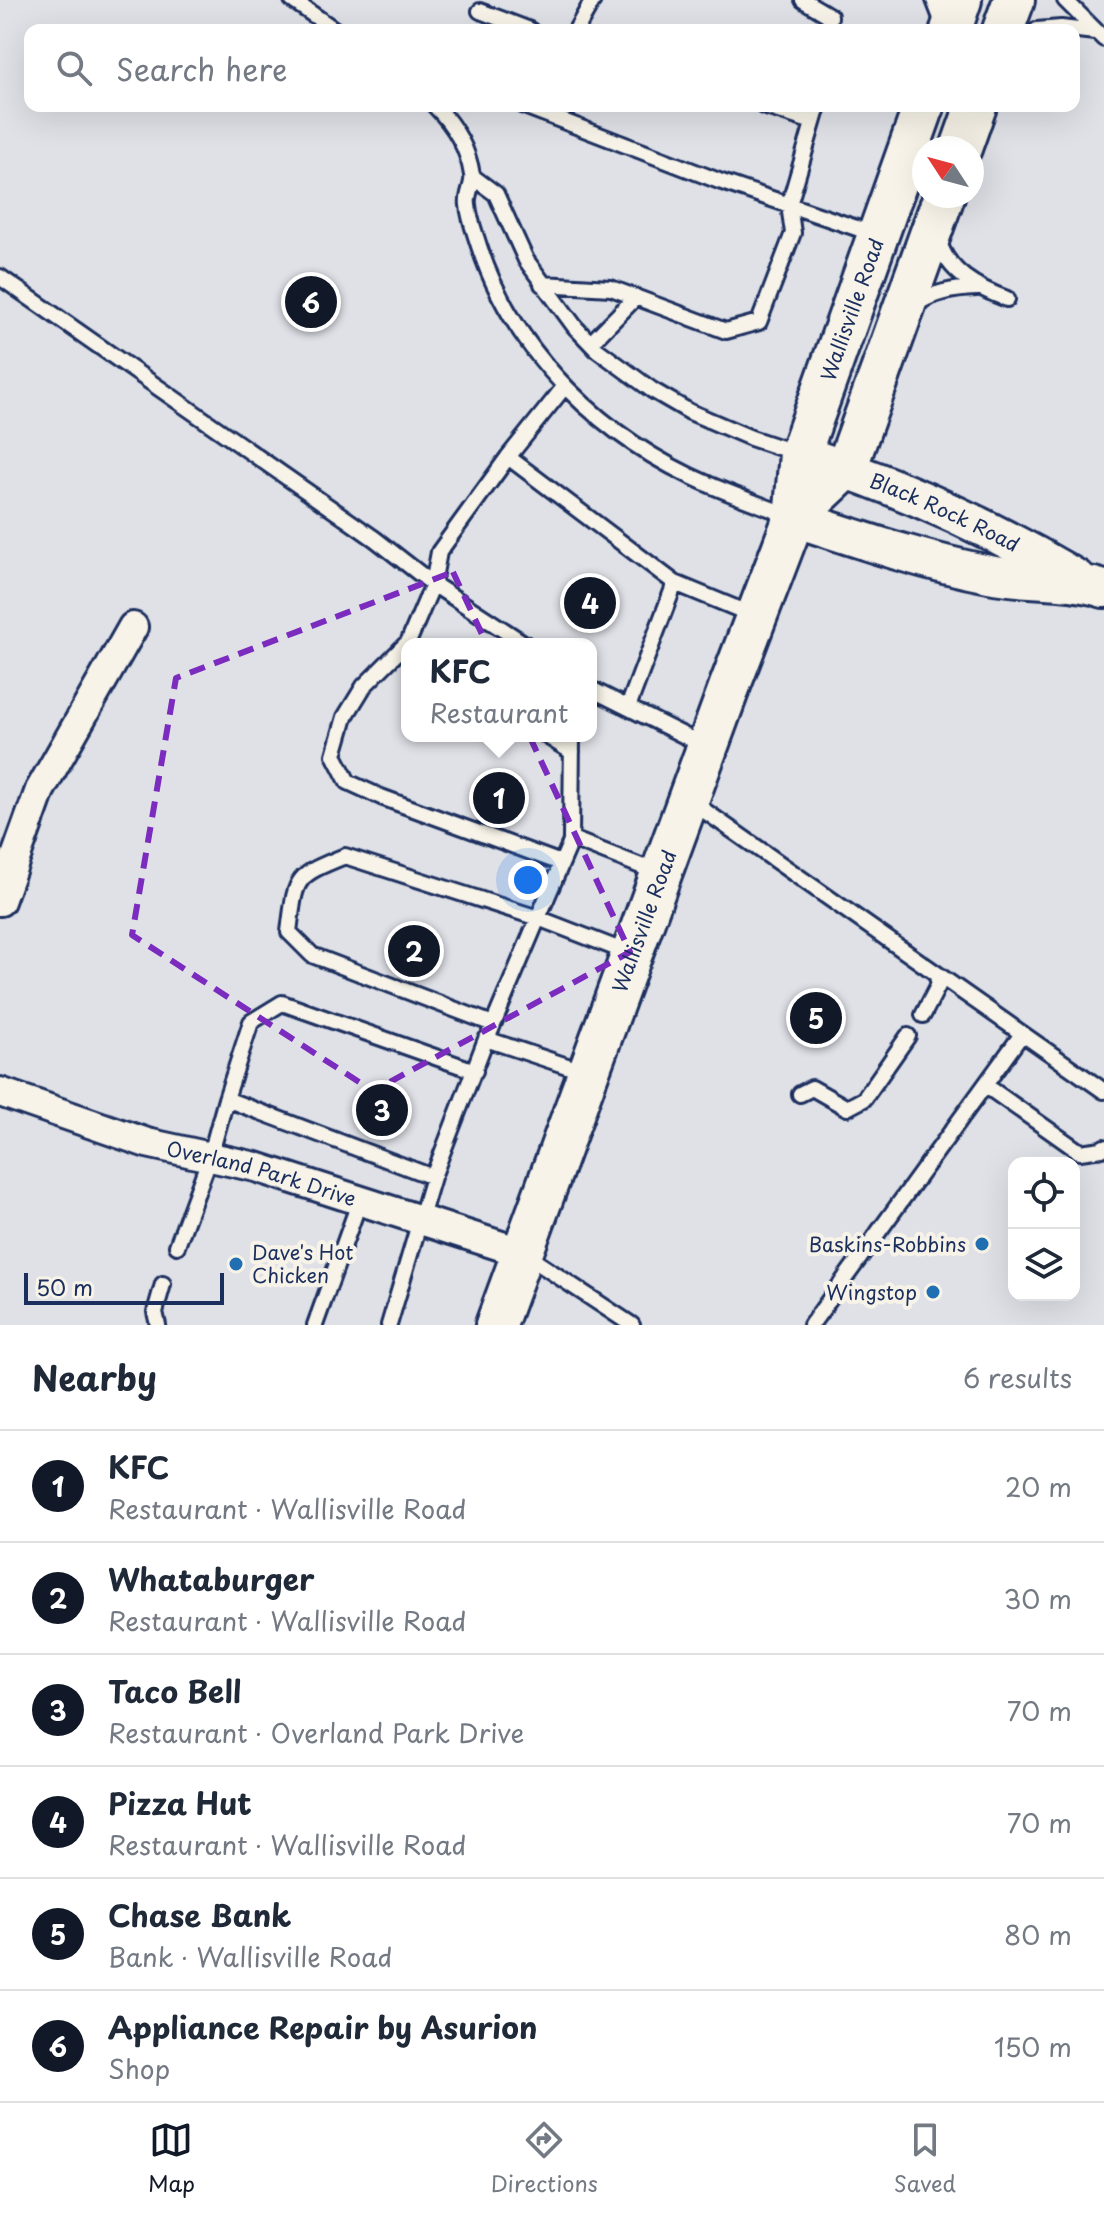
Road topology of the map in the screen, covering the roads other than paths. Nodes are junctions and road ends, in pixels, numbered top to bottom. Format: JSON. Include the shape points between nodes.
{"nodes":[{"id":1,"x":292,"y":0,"type":"edge"},
{"id":2,"x":593,"y":0,"type":"edge"},
{"id":3,"x":803,"y":0,"type":"edge"},
{"id":4,"x":934,"y":0,"type":"edge"},
{"id":5,"x":961,"y":0,"type":"edge"},
{"id":6,"x":983,"y":0,"type":"edge"},
{"id":7,"x":1014,"y":0,"type":"edge"},
{"id":8,"x":1065,"y":0,"type":"edge"},
{"id":9,"x":480,"y":11,"type":"dead end"},
{"id":10,"x":326,"y":24,"type":"edge"},
{"id":11,"x":514,"y":24,"type":"edge"},
{"id":12,"x":579,"y":24,"type":"edge"},
{"id":13,"x":829,"y":24,"type":"edge"},
{"id":14,"x":945,"y":24,"type":"edge"},
{"id":15,"x":951,"y":24,"type":"edge"},
{"id":16,"x":978,"y":24,"type":"edge"},
{"id":17,"x":1005,"y":24,"type":"edge"},
{"id":18,"x":1099,"y":36,"type":"edge"},
{"id":19,"x":441,"y":112,"type":"edge"},
{"id":20,"x":540,"y":112,"type":"edge"},
{"id":21,"x":782,"y":112,"type":"edge"},
{"id":22,"x":816,"y":112,"type":"edge"},
{"id":23,"x":922,"y":112,"type":"edge"},
{"id":24,"x":973,"y":112,"type":"edge"},
{"id":25,"x":813,"y":122,"type":"junction"},
{"id":26,"x":963,"y":133,"type":"edge"},
{"id":27,"x":473,"y":177,"type":"junction"},
{"id":28,"x":789,"y":205,"type":"junction"},
{"id":29,"x":939,"y":210,"type":"edge"},
{"id":30,"x":878,"y":235,"type":"junction"},
{"id":31,"x":0,"y":277,"type":"edge"},
{"id":32,"x":542,"y":284,"type":"junction"},
{"id":33,"x":977,"y":288,"type":"junction"},
{"id":34,"x":636,"y":297,"type":"junction"},
{"id":35,"x":1007,"y":299,"type":"dead end"},
{"id":36,"x":901,"y":315,"type":"junction"},
{"id":37,"x":591,"y":343,"type":"junction"},
{"id":38,"x":565,"y":386,"type":"junction"},
{"id":39,"x":800,"y":454,"type":"junction"},
{"id":40,"x":508,"y":457,"type":"junction"},
{"id":41,"x":846,"y":469,"type":"junction"},
{"id":42,"x":794,"y":518,"type":"junction"},
{"id":43,"x":675,"y":583,"type":"junction"},
{"id":44,"x":433,"y":584,"type":"junction"},
{"id":45,"x":1094,"y":586,"type":"edge"},
{"id":46,"x":756,"y":617,"type":"junction"},
{"id":47,"x":133,"y":627,"type":"dead end"},
{"id":48,"x":410,"y":638,"type":"edge"},
{"id":49,"x":516,"y":638,"type":"edge"},
{"id":50,"x":401,"y":651,"type":"edge"},
{"id":51,"x":597,"y":694,"type":"edge"},
{"id":52,"x":628,"y":707,"type":"junction"},
{"id":53,"x":556,"y":742,"type":"edge"},
{"id":54,"x":572,"y":742,"type":"edge"},
{"id":55,"x":707,"y":747,"type":"junction"},
{"id":56,"x":572,"y":752,"type":"junction"},
{"id":57,"x":688,"y":799,"type":"junction"},
{"id":58,"x":571,"y":839,"type":"junction"},
{"id":59,"x":561,"y":863,"type":"junction"},
{"id":60,"x":661,"y":874,"type":"junction"},
{"id":61,"x":0,"y":901,"type":"edge"},
{"id":62,"x":538,"y":918,"type":"junction"},
{"id":63,"x":632,"y":954,"type":"junction"},
{"id":64,"x":936,"y":973,"type":"junction"},
{"id":65,"x":923,"y":1015,"type":"dead end"},
{"id":66,"x":493,"y":1024,"type":"junction"},
{"id":67,"x":1022,"y":1034,"type":"junction"},
{"id":68,"x":908,"y":1036,"type":"dead end"},
{"id":69,"x":486,"y":1039,"type":"junction"},
{"id":70,"x":475,"y":1071,"type":"junction"},
{"id":71,"x":588,"y":1073,"type":"junction"},
{"id":72,"x":985,"y":1085,"type":"junction"},
{"id":73,"x":1104,"y":1091,"type":"edge"},
{"id":74,"x":0,"y":1092,"type":"edge"},
{"id":75,"x":800,"y":1094,"type":"dead end"},
{"id":76,"x":226,"y":1099,"type":"junction"},
{"id":77,"x":1104,"y":1147,"type":"edge"},
{"id":78,"x":210,"y":1157,"type":"junction"},
{"id":79,"x":433,"y":1177,"type":"junction"},
{"id":80,"x":360,"y":1200,"type":"junction"},
{"id":81,"x":422,"y":1220,"type":"junction"},
{"id":82,"x":177,"y":1246,"type":"dead end"},
{"id":83,"x":523,"y":1253,"type":"junction"},
{"id":84,"x":163,"y":1284,"type":"dead end"},
{"id":85,"x":158,"y":1325,"type":"edge"},
{"id":86,"x":315,"y":1325,"type":"edge"},
{"id":87,"x":389,"y":1325,"type":"edge"},
{"id":88,"x":496,"y":1325,"type":"edge"},
{"id":89,"x":632,"y":1325,"type":"edge"},
{"id":90,"x":811,"y":1325,"type":"edge"}],
"edges":[{"from":1,"to":10,"type":"lane"},
{"from":2,"to":12,"type":"lane"},
{"from":3,"to":13,"type":"lane","via":[[830,16]]},
{"from":4,"to":14,"type":"lane"},
{"from":5,"to":15,"type":"main road"},
{"from":6,"to":16,"type":"main road"},
{"from":7,"to":17,"type":"main road"},
{"from":8,"to":18,"type":"lane"},
{"from":9,"to":11,"type":"lane"},
{"from":19,"to":27,"type":"lane","via":[[457,129]]},
{"from":20,"to":28,"type":"lane"},
{"from":21,"to":25,"type":"lane"},
{"from":22,"to":25,"type":"lane"},
{"from":23,"to":30,"type":"main road","name":"Wallisville Road"},
{"from":24,"to":26,"type":"main road"},
{"from":25,"to":28,"type":"lane"},
{"from":27,"to":32,"type":"lane","via":[[496,194]]},
{"from":27,"to":38,"type":"lane","via":[[467,202],[490,276],[543,364]]},
{"from":28,"to":30,"type":"lane"},
{"from":28,"to":34,"type":"lane","via":[[793,233],[759,322],[726,331]]},
{"from":29,"to":33,"type":"lane","via":[[941,250]]},
{"from":29,"to":36,"type":"main road","name":"Wallisville Road"},
{"from":30,"to":39,"type":"main road","name":"Wallisville Road"},
{"from":31,"to":44,"type":"lane"},
{"from":32,"to":34,"type":"lane","via":[[611,288]]},
{"from":32,"to":37,"type":"lane"},
{"from":33,"to":35,"type":"lane"},
{"from":33,"to":36,"type":"lane","via":[[927,297]]},
{"from":34,"to":37,"type":"lane"},
{"from":36,"to":41,"type":"main road","name":"Wallisville Road"},
{"from":37,"to":39,"type":"lane","via":[[690,412]]},
{"from":38,"to":40,"type":"lane"},
{"from":38,"to":42,"type":"lane","via":[[594,415],[669,464]]},
{"from":39,"to":41,"type":"street","name":"Black Rock Road"},
{"from":39,"to":42,"type":"main road","name":"Wallisville Road"},
{"from":40,"to":43,"type":"lane"},
{"from":40,"to":44,"type":"lane","via":[[439,552]]},
{"from":41,"to":42,"type":"main road","name":"Wallisville Road"},
{"from":41,"to":45,"type":"street","name":"Black Rock Road","via":[[1010,539]]},
{"from":42,"to":45,"type":"street","name":"Black Rock Road","via":[[991,575]]},
{"from":42,"to":46,"type":"main road","name":"Wallisville Road"},
{"from":43,"to":46,"type":"lane"},
{"from":43,"to":52,"type":"lane"},
{"from":44,"to":48,"type":"lane"},
{"from":44,"to":49,"type":"lane"},
{"from":46,"to":55,"type":"main road","name":"Wallisville Road"},
{"from":47,"to":61,"type":"street","via":[[40,790]]},
{"from":50,"to":59,"type":"lane","via":[[364,686],[345,717],[334,755],[348,782]]},
{"from":51,"to":52,"type":"lane"},
{"from":52,"to":55,"type":"lane"},
{"from":53,"to":56,"type":"lane"},
{"from":54,"to":56,"type":"lane"},
{"from":55,"to":57,"type":"main road","name":"Wallisville Road"},
{"from":56,"to":58,"type":"lane"},
{"from":57,"to":60,"type":"main road","name":"Wallisville Road"},
{"from":57,"to":64,"type":"lane"},
{"from":58,"to":59,"type":"lane"},
{"from":58,"to":60,"type":"lane"},
{"from":59,"to":62,"type":"lane"},
{"from":60,"to":63,"type":"main road","name":"Wallisville Road"},
{"from":62,"to":63,"type":"lane"},
{"from":62,"to":66,"type":"lane"},
{"from":62,"to":66,"type":"lane","via":[[345,856],[305,872],[295,887],[289,932],[312,955]]},
{"from":63,"to":71,"type":"main road","name":"Wallisville Road"},
{"from":64,"to":65,"type":"lane","via":[[939,984]]},
{"from":64,"to":67,"type":"lane"},
{"from":66,"to":69,"type":"lane"},
{"from":67,"to":72,"type":"lane"},
{"from":67,"to":73,"type":"lane"},
{"from":68,"to":75,"type":"lane","via":[[864,1099],[847,1108],[812,1088]]},
{"from":69,"to":70,"type":"lane"},
{"from":69,"to":71,"type":"lane"},
{"from":70,"to":76,"type":"lane","via":[[282,1003],[251,1022]]},
{"from":70,"to":79,"type":"lane"},
{"from":71,"to":83,"type":"main road","name":"Wallisville Road"},
{"from":72,"to":77,"type":"lane","via":[[1080,1152]]},
{"from":72,"to":90,"type":"lane"},
{"from":74,"to":78,"type":"street","name":"Overland Park Drive","via":[[147,1143]]},
{"from":76,"to":78,"type":"lane"},
{"from":76,"to":79,"type":"lane"},
{"from":78,"to":80,"type":"street","name":"Overland Park Drive"},
{"from":78,"to":82,"type":"lane"},
{"from":79,"to":81,"type":"lane"},
{"from":80,"to":81,"type":"street","name":"Overland Park Drive"},
{"from":80,"to":86,"type":"lane"},
{"from":81,"to":83,"type":"street","name":"Overland Park Drive"},
{"from":81,"to":87,"type":"lane"},
{"from":83,"to":88,"type":"main road","name":"Wallisville Road"},
{"from":83,"to":89,"type":"lane"},
{"from":84,"to":85,"type":"lane","via":[[155,1312]]}]}
